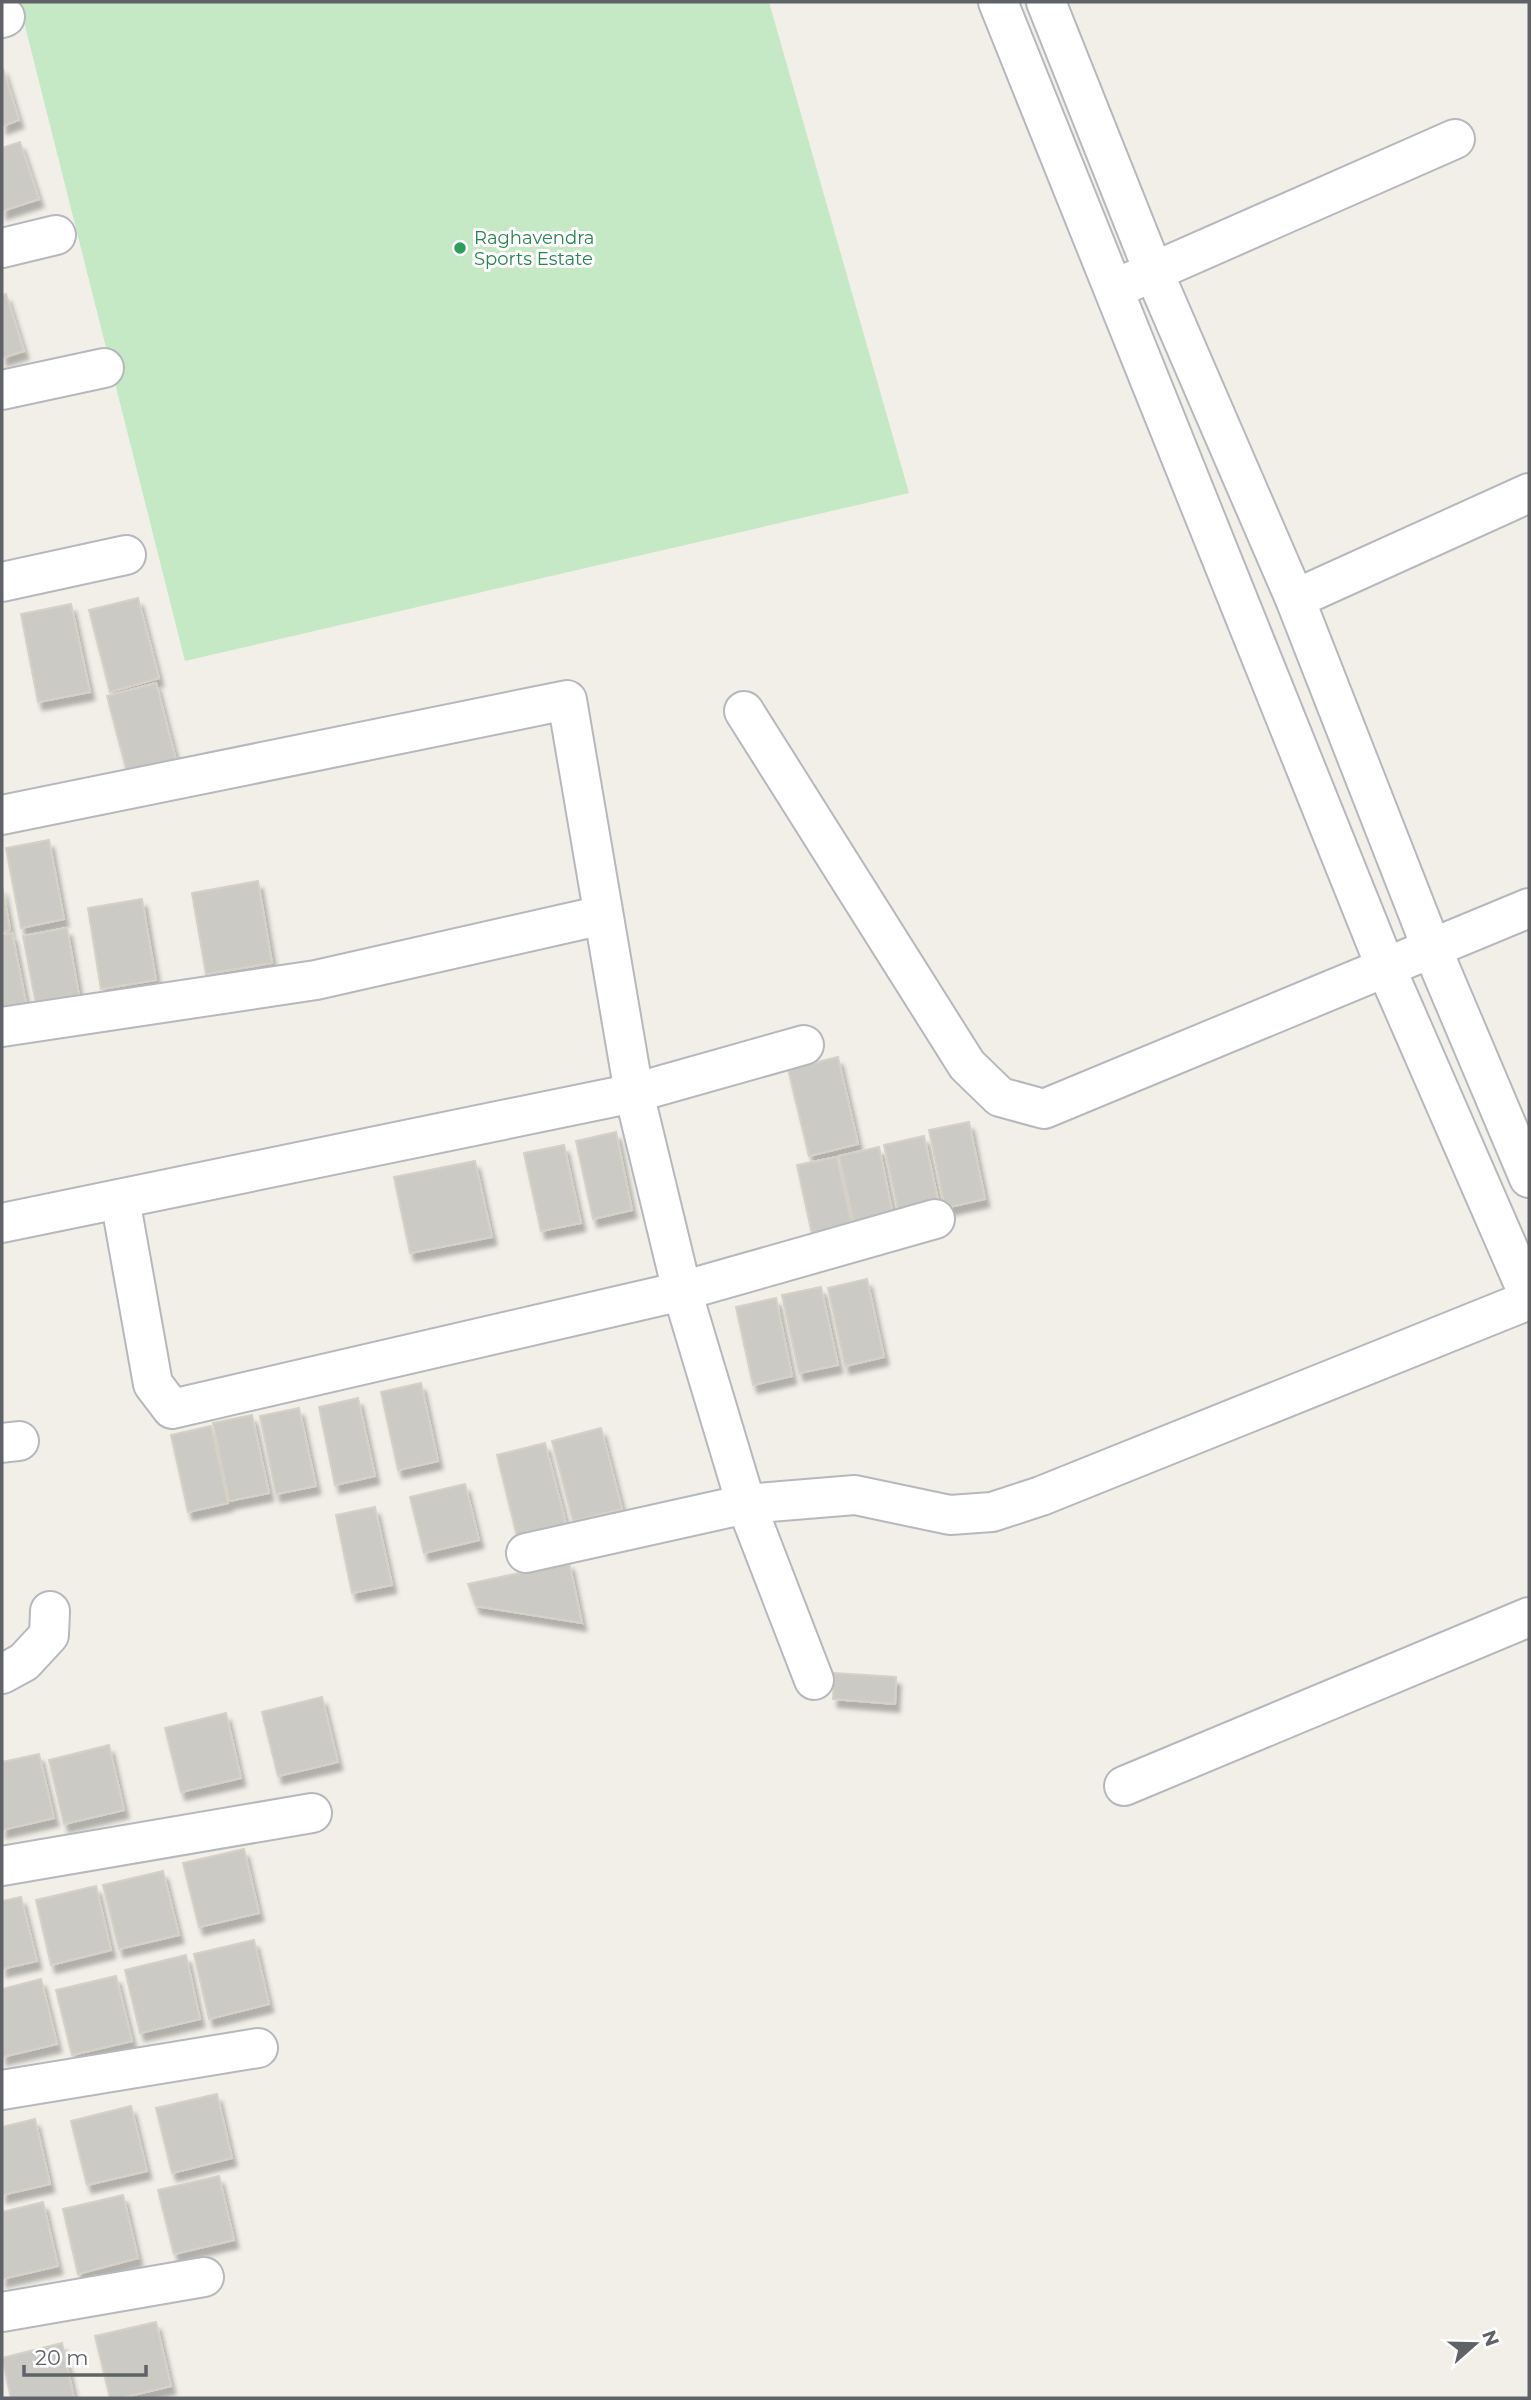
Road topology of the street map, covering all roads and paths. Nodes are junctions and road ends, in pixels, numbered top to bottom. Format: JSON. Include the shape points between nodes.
{"nodes":[{"id":1,"x":999,"y":2,"type":"edge"},
{"id":2,"x":1046,"y":2,"type":"edge"},
{"id":3,"x":1455,"y":139,"type":"dead end"},
{"id":4,"x":56,"y":235,"type":"dead end"},
{"id":5,"x":2,"y":248,"type":"edge"},
{"id":6,"x":1154,"y":273,"type":"junction"},
{"id":7,"x":1113,"y":289,"type":"junction"},
{"id":8,"x":104,"y":368,"type":"dead end"},
{"id":9,"x":2,"y":390,"type":"edge"},
{"id":10,"x":1529,"y":494,"type":"edge"},
{"id":11,"x":126,"y":555,"type":"dead end"},
{"id":12,"x":2,"y":582,"type":"edge"},
{"id":13,"x":1295,"y":599,"type":"junction"},
{"id":14,"x":744,"y":711,"type":"dead end"},
{"id":15,"x":2,"y":815,"type":"edge"},
{"id":16,"x":1529,"y":908,"type":"edge"},
{"id":17,"x":603,"y":915,"type":"junction"},
{"id":18,"x":1433,"y":949,"type":"junction"},
{"id":19,"x":1386,"y":968,"type":"junction"},
{"id":20,"x":2,"y":1027,"type":"edge"},
{"id":21,"x":804,"y":1045,"type":"dead end"},
{"id":22,"x":634,"y":1093,"type":"junction"},
{"id":23,"x":1529,"y":1178,"type":"edge"},
{"id":24,"x":120,"y":1199,"type":"junction"},
{"id":25,"x":934,"y":1219,"type":"dead end"},
{"id":26,"x":2,"y":1223,"type":"edge"},
{"id":27,"x":682,"y":1291,"type":"junction"},
{"id":28,"x":1529,"y":1298,"type":"edge"},
{"id":29,"x":747,"y":1504,"type":"junction"},
{"id":30,"x":526,"y":1553,"type":"dead end"},
{"id":31,"x":50,"y":1611,"type":"dead end"},
{"id":32,"x":1529,"y":1617,"type":"edge"},
{"id":33,"x":2,"y":1674,"type":"edge"},
{"id":34,"x":814,"y":1680,"type":"dead end"},
{"id":35,"x":1124,"y":1786,"type":"dead end"},
{"id":36,"x":312,"y":1813,"type":"dead end"},
{"id":37,"x":2,"y":1866,"type":"edge"},
{"id":38,"x":258,"y":2048,"type":"dead end"},
{"id":39,"x":2,"y":2090,"type":"edge"},
{"id":40,"x":204,"y":2277,"type":"dead end"},
{"id":41,"x":2,"y":2312,"type":"edge"}],
"edges":[{"from":1,"to":7,"type":"street"},
{"from":2,"to":6,"type":"street"},
{"from":3,"to":6,"type":"street"},
{"from":4,"to":5,"type":"street"},
{"from":6,"to":7,"type":"street"},
{"from":6,"to":13,"type":"street"},
{"from":7,"to":19,"type":"street"},
{"from":8,"to":9,"type":"street"},
{"from":10,"to":13,"type":"street"},
{"from":11,"to":12,"type":"street"},
{"from":13,"to":18,"type":"street"},
{"from":14,"to":19,"type":"street","via":[[967,1065],[1000,1097],[1044,1109]]},
{"from":15,"to":17,"type":"street","via":[[567,701]]},
{"from":16,"to":18,"type":"street"},
{"from":17,"to":20,"type":"street","via":[[316,980]]},
{"from":17,"to":22,"type":"street"},
{"from":18,"to":19,"type":"street"},
{"from":18,"to":23,"type":"street"},
{"from":19,"to":28,"type":"street"},
{"from":21,"to":22,"type":"street"},
{"from":22,"to":24,"type":"street"},
{"from":22,"to":27,"type":"street"},
{"from":24,"to":26,"type":"street"},
{"from":24,"to":27,"type":"street","via":[[153,1384],[172,1409]]},
{"from":25,"to":27,"type":"street"},
{"from":27,"to":29,"type":"street"},
{"from":28,"to":29,"type":"street","via":[[992,1512],[950,1515],[855,1495]]},
{"from":29,"to":30,"type":"street"},
{"from":29,"to":34,"type":"street"},
{"from":31,"to":33,"type":"street","via":[[49,1635],[24,1662]]},
{"from":32,"to":35,"type":"street"},
{"from":36,"to":37,"type":"street"},
{"from":38,"to":39,"type":"street"},
{"from":40,"to":41,"type":"street"}]}
